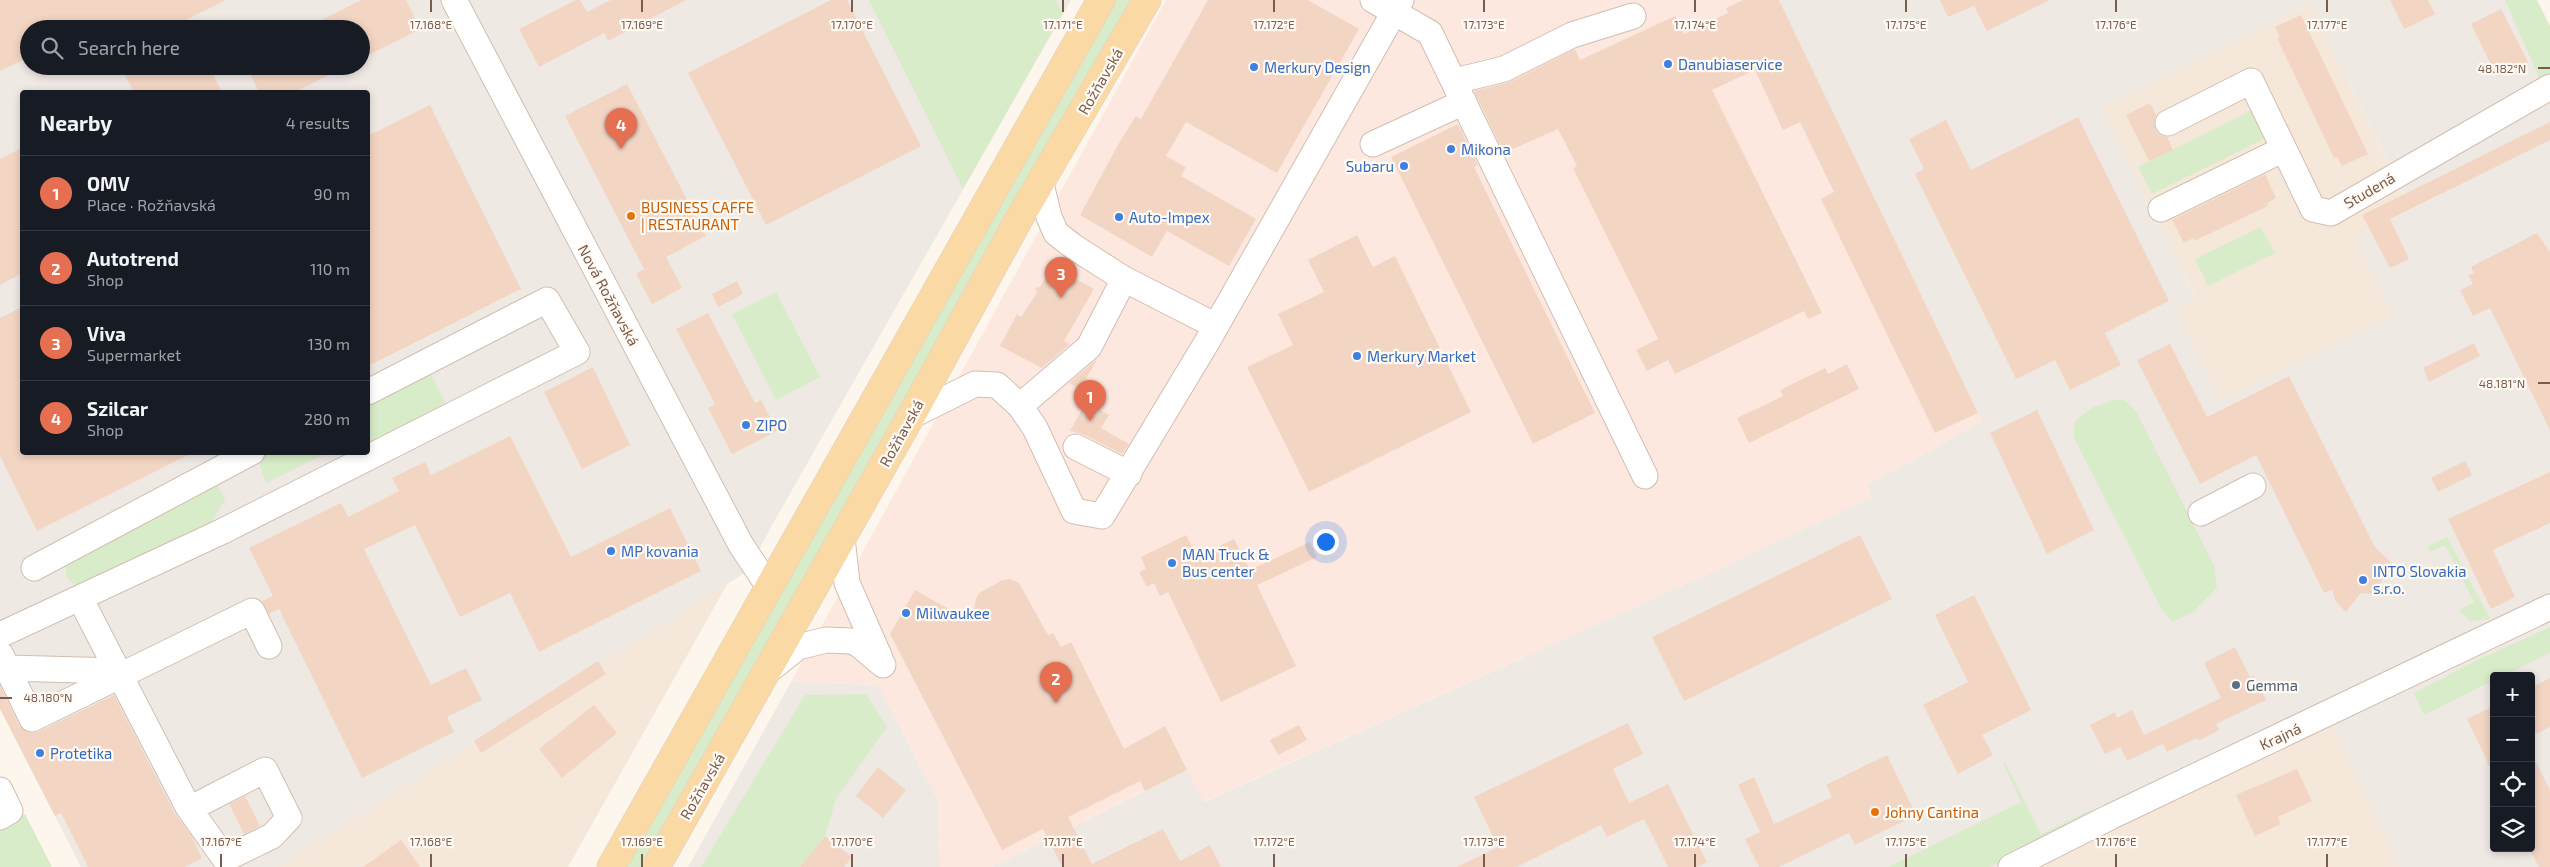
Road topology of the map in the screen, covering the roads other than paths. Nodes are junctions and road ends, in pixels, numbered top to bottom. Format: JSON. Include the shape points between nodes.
{"nodes":[{"id":1,"x":454,"y":0,"type":"edge"},
{"id":2,"x":1101,"y":0,"type":"edge"},
{"id":3,"x":1147,"y":0,"type":"edge"},
{"id":4,"x":1373,"y":0,"type":"edge"},
{"id":5,"x":1398,"y":6,"type":"edge"},
{"id":6,"x":1633,"y":16,"type":"dead end"},
{"id":7,"x":2550,"y":87,"type":"edge"},
{"id":8,"x":1459,"y":92,"type":"junction"},
{"id":9,"x":2168,"y":123,"type":"dead end"},
{"id":10,"x":1373,"y":144,"type":"dead end"},
{"id":11,"x":2284,"y":149,"type":"junction"},
{"id":12,"x":1041,"y":184,"type":"junction"},
{"id":13,"x":2161,"y":209,"type":"dead end"},
{"id":14,"x":1124,"y":279,"type":"junction"},
{"id":15,"x":1216,"y":326,"type":"junction"},
{"id":16,"x":370,"y":391,"type":"edge"},
{"id":17,"x":1020,"y":406,"type":"junction"},
{"id":18,"x":911,"y":416,"type":"junction"},
{"id":19,"x":1076,"y":447,"type":"dead end"},
{"id":20,"x":370,"y":449,"type":"edge"},
{"id":21,"x":246,"y":455,"type":"edge"},
{"id":22,"x":348,"y":459,"type":"edge"},
{"id":23,"x":1130,"y":474,"type":"junction"},
{"id":24,"x":1645,"y":476,"type":"dead end"},
{"id":25,"x":2253,"y":486,"type":"dead end"},
{"id":26,"x":2201,"y":513,"type":"dead end"},
{"id":27,"x":842,"y":538,"type":"junction"},
{"id":28,"x":34,"y":568,"type":"dead end"},
{"id":29,"x":769,"y":587,"type":"junction"},
{"id":30,"x":80,"y":598,"type":"junction"},
{"id":31,"x":2550,"y":607,"type":"edge"},
{"id":32,"x":0,"y":635,"type":"edge"},
{"id":33,"x":269,"y":646,"type":"dead end"},
{"id":34,"x":4,"y":660,"type":"edge"},
{"id":35,"x":766,"y":672,"type":"junction"},
{"id":36,"x":119,"y":673,"type":"junction"},
{"id":37,"x":0,"y":790,"type":"edge"},
{"id":38,"x":188,"y":807,"type":"dead end"},
{"id":39,"x":0,"y":817,"type":"edge"},
{"id":40,"x":611,"y":867,"type":"edge"},
{"id":41,"x":656,"y":867,"type":"edge"},
{"id":42,"x":2011,"y":867,"type":"edge"}],
"edges":[{"from":1,"to":29,"type":"street","name":"Nová Rožňavská","via":[[741,545]]},
{"from":2,"to":29,"type":"main road"},
{"from":3,"to":12,"type":"main road","name":"Rožňavská"},
{"from":4,"to":5,"type":"street"},
{"from":5,"to":8,"type":"street","via":[[1430,33]]},
{"from":5,"to":15,"type":"street"},
{"from":6,"to":8,"type":"street","via":[[1572,36]]},
{"from":7,"to":11,"type":"street","name":"Studená","via":[[2331,213],[2313,209]]},
{"from":8,"to":10,"type":"street"},
{"from":8,"to":24,"type":"street"},
{"from":9,"to":11,"type":"street","name":"Studená","via":[[2251,81]]},
{"from":11,"to":13,"type":"street"},
{"from":12,"to":14,"type":"street","via":[[1056,233]]},
{"from":12,"to":18,"type":"main road","name":"Rožňavská"},
{"from":14,"to":15,"type":"street"},
{"from":14,"to":17,"type":"street","via":[[1089,347]]},
{"from":15,"to":23,"type":"street"},
{"from":16,"to":20,"type":"street","via":[[548,300],[577,352]]},
{"from":17,"to":18,"type":"street","via":[[997,385],[975,384]]},
{"from":17,"to":23,"type":"street","via":[[1035,428],[1074,511],[1102,516]]},
{"from":18,"to":27,"type":"main road","name":"Rožňavská"},
{"from":19,"to":23,"type":"street"},
{"from":21,"to":28,"type":"street"},
{"from":22,"to":30,"type":"street","via":[[223,531]]},
{"from":25,"to":26,"type":"street"},
{"from":27,"to":35,"type":"main road","name":"Rožňavská"},
{"from":27,"to":35,"type":"street","via":[[847,582],[883,665],[858,644],[826,640],[798,647]]},
{"from":29,"to":40,"type":"main road"},
{"from":30,"to":32,"type":"street"},
{"from":30,"to":36,"type":"street"},
{"from":31,"to":42,"type":"street","name":"Krajná"},
{"from":33,"to":36,"type":"street","via":[[252,611]]},
{"from":34,"to":36,"type":"street"},
{"from":34,"to":36,"type":"street","via":[[32,719]]},
{"from":35,"to":41,"type":"main road","name":"Rožňavská"},
{"from":36,"to":38,"type":"street"},
{"from":37,"to":39,"type":"street","via":[[10,811]]}]}
